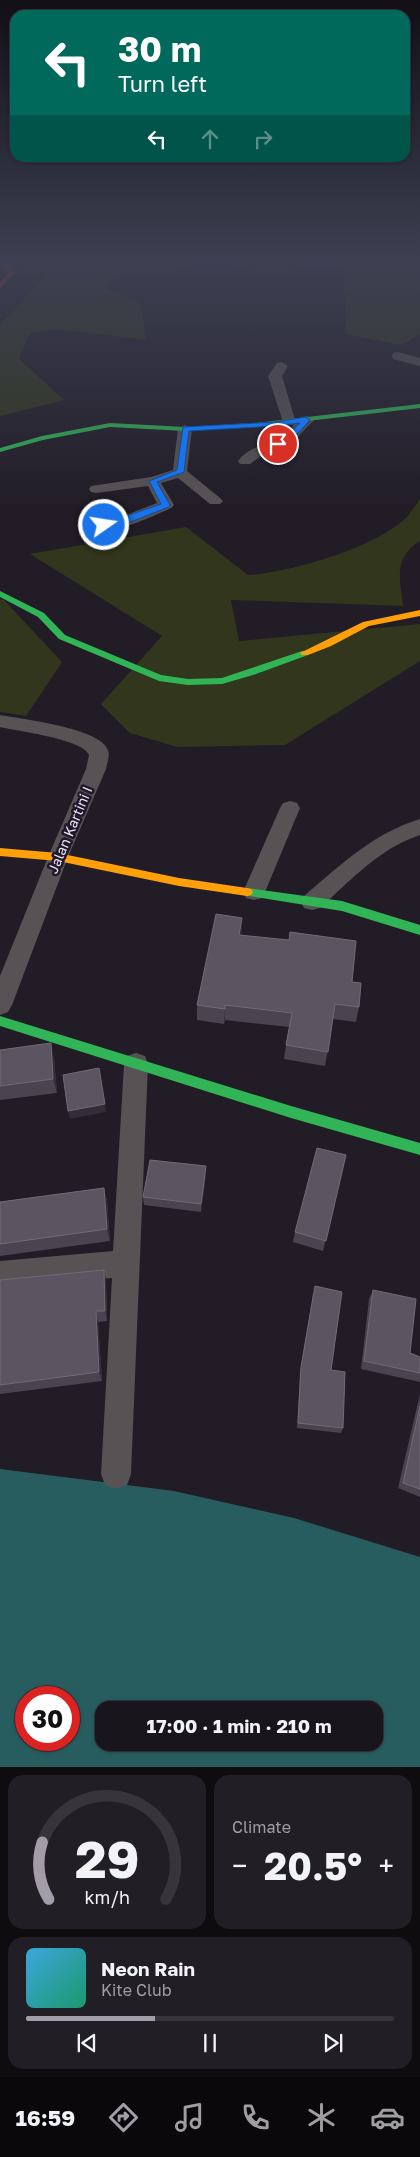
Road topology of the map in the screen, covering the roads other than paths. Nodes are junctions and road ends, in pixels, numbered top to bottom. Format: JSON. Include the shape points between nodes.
{"nodes":[{"id":1,"x":398,"y":356,"type":"dead end"},
{"id":2,"x":420,"y":362,"type":"edge"},
{"id":3,"x":282,"y":366,"type":"dead end"},
{"id":4,"x":420,"y":406,"type":"edge"},
{"id":5,"x":306,"y":420,"type":"junction"},
{"id":6,"x":290,"y":422,"type":"junction"},
{"id":7,"x":185,"y":429,"type":"junction"},
{"id":8,"x":0,"y":450,"type":"edge"},
{"id":9,"x":245,"y":461,"type":"dead end"},
{"id":10,"x":180,"y":472,"type":"junction"},
{"id":11,"x":153,"y":481,"type":"junction"},
{"id":12,"x":96,"y":489,"type":"dead end"},
{"id":13,"x":215,"y":501,"type":"dead end"},
{"id":14,"x":104,"y":525,"type":"dead end"},
{"id":15,"x":0,"y":594,"type":"edge"},
{"id":16,"x":420,"y":613,"type":"edge"},
{"id":17,"x":0,"y":721,"type":"edge"},
{"id":18,"x":290,"y":808,"type":"dead end"},
{"id":19,"x":420,"y":827,"type":"edge"},
{"id":20,"x":0,"y":852,"type":"edge"},
{"id":21,"x":58,"y":857,"type":"junction"},
{"id":22,"x":254,"y":892,"type":"junction"},
{"id":23,"x":312,"y":902,"type":"junction"},
{"id":24,"x":420,"y":930,"type":"edge"},
{"id":25,"x":0,"y":1005,"type":"edge"},
{"id":26,"x":0,"y":1021,"type":"edge"},
{"id":27,"x":136,"y":1064,"type":"junction"},
{"id":28,"x":420,"y":1149,"type":"edge"},
{"id":29,"x":127,"y":1263,"type":"junction"},
{"id":30,"x":0,"y":1275,"type":"edge"},
{"id":31,"x":116,"y":1474,"type":"dead end"}],
"edges":[{"from":1,"to":2,"type":"street"},
{"from":3,"to":6,"type":"street","via":[[275,376]]},
{"from":4,"to":5,"type":"main road"},
{"from":5,"to":6,"type":"main road"},
{"from":5,"to":9,"type":"street","via":[[288,439],[260,450]]},
{"from":6,"to":7,"type":"main road"},
{"from":7,"to":8,"type":"main road","via":[[110,425]]},
{"from":7,"to":10,"type":"street"},
{"from":10,"to":11,"type":"street"},
{"from":10,"to":13,"type":"street"},
{"from":11,"to":12,"type":"street"},
{"from":11,"to":14,"type":"street","via":[[166,505],[125,521]]},
{"from":15,"to":16,"type":"main road","via":[[41,615],[62,637],[159,678],[188,682],[222,681],[250,673],[328,644],[366,624]]},
{"from":17,"to":21,"type":"street","name":"Jalan Kartini I","via":[[79,738],[98,749],[96,769]]},
{"from":18,"to":22,"type":"street"},
{"from":19,"to":23,"type":"street","via":[[383,841]]},
{"from":20,"to":21,"type":"main road"},
{"from":21,"to":22,"type":"main road","via":[[179,882]]},
{"from":21,"to":25,"type":"street","name":"Jalan Kartini I"},
{"from":22,"to":23,"type":"main road"},
{"from":23,"to":24,"type":"main road","via":[[342,906]]},
{"from":26,"to":27,"type":"main road"},
{"from":27,"to":28,"type":"main road"},
{"from":27,"to":29,"type":"street"},
{"from":29,"to":30,"type":"street"},
{"from":29,"to":31,"type":"street"}]}
